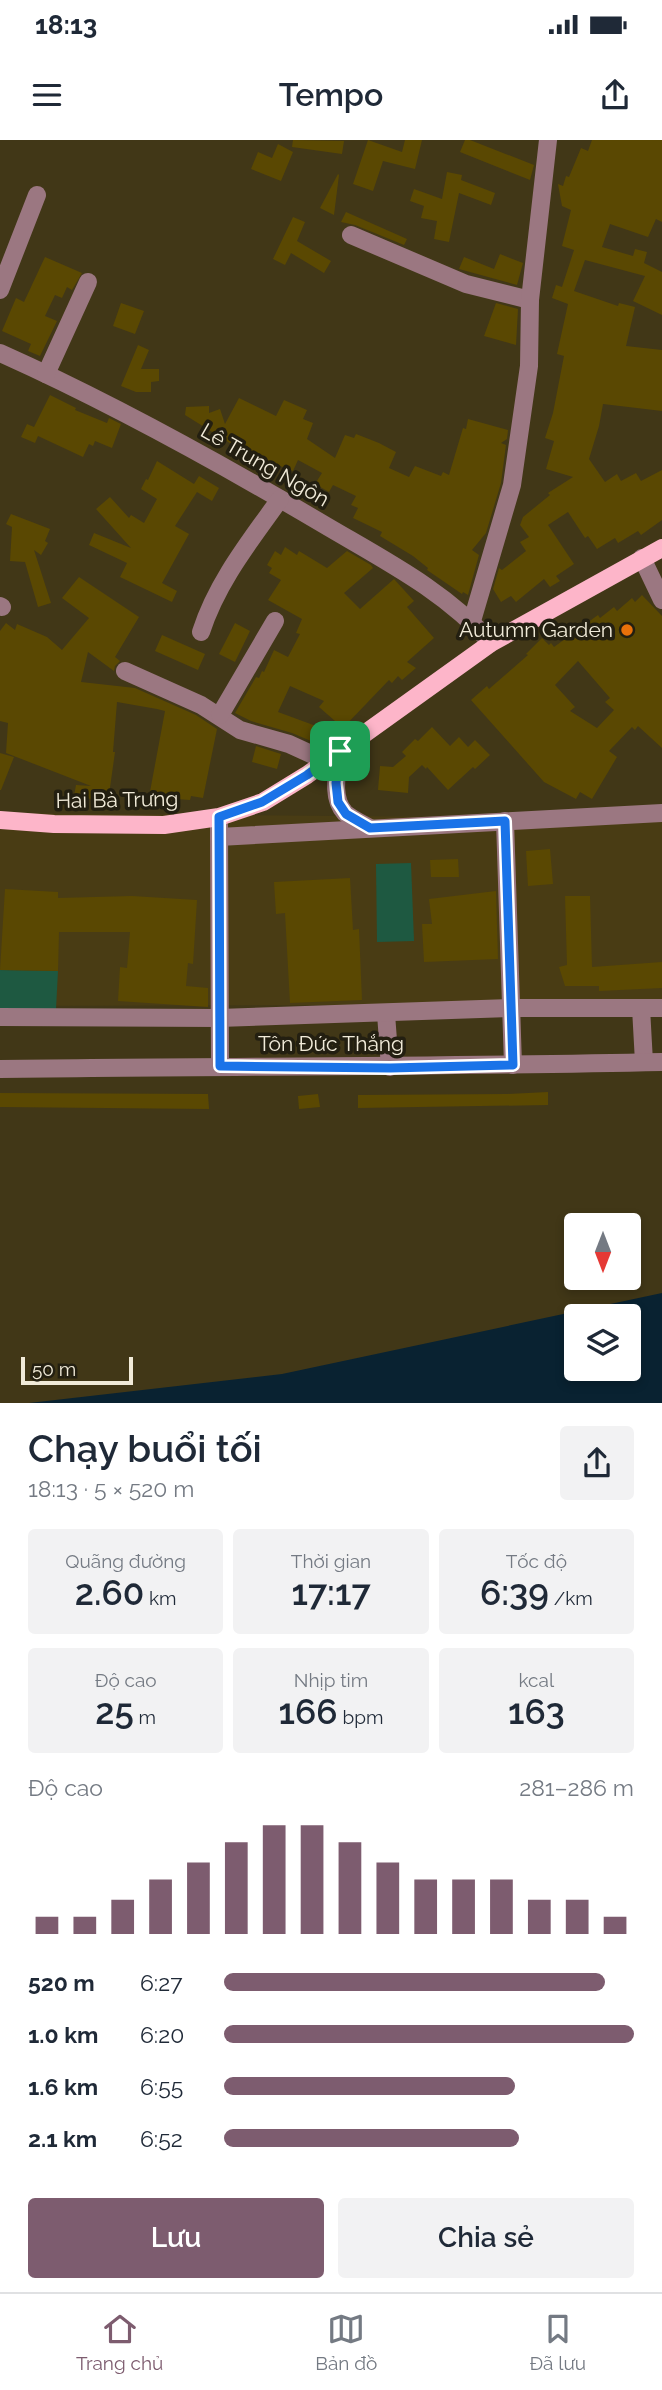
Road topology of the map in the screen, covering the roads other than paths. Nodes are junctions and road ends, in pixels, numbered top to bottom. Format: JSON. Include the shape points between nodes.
{"nodes":[{"id":1,"x":548,"y":140,"type":"edge"},
{"id":2,"x":37,"y":195,"type":"dead end"},
{"id":3,"x":351,"y":235,"type":"dead end"},
{"id":4,"x":88,"y":282,"type":"dead end"},
{"id":5,"x":0,"y":290,"type":"edge"},
{"id":6,"x":530,"y":300,"type":"junction"},
{"id":7,"x":0,"y":353,"type":"edge"},
{"id":8,"x":46,"y":374,"type":"junction"},
{"id":9,"x":280,"y":499,"type":"junction"},
{"id":10,"x":662,"y":548,"type":"edge"},
{"id":11,"x":642,"y":558,"type":"junction"},
{"id":12,"x":662,"y":600,"type":"edge"},
{"id":13,"x":275,"y":621,"type":"dead end"},
{"id":14,"x":472,"y":621,"type":"junction"},
{"id":15,"x":201,"y":632,"type":"dead end"},
{"id":16,"x":491,"y":643,"type":"junction"},
{"id":17,"x":125,"y":671,"type":"dead end"},
{"id":18,"x":220,"y":715,"type":"junction"},
{"id":19,"x":333,"y":756,"type":"junction"},
{"id":20,"x":662,"y":813,"type":"edge"},
{"id":21,"x":219,"y":817,"type":"junction"},
{"id":22,"x":0,"y":820,"type":"edge"},
{"id":23,"x":505,"y":821,"type":"junction"},
{"id":24,"x":370,"y":828,"type":"junction"},
{"id":25,"x":219,"y":836,"type":"junction"},
{"id":26,"x":662,"y":1008,"type":"edge"},
{"id":27,"x":511,"y":1009,"type":"junction"},
{"id":28,"x":641,"y":1009,"type":"junction"},
{"id":29,"x":386,"y":1014,"type":"junction"},
{"id":30,"x":0,"y":1017,"type":"edge"},
{"id":31,"x":219,"y":1018,"type":"junction"},
{"id":32,"x":653,"y":1062,"type":"edge"},
{"id":33,"x":513,"y":1065,"type":"junction"},
{"id":34,"x":220,"y":1066,"type":"junction"},
{"id":35,"x":390,"y":1068,"type":"junction"},
{"id":36,"x":0,"y":1069,"type":"edge"}],
"edges":[{"from":1,"to":6,"type":"street"},
{"from":2,"to":5,"type":"street"},
{"from":3,"to":6,"type":"street","via":[[466,284]]},
{"from":4,"to":8,"type":"street"},
{"from":6,"to":14,"type":"street","via":[[529,366],[512,485]]},
{"from":7,"to":8,"type":"street","name":"Lê Trung Ngôn"},
{"from":8,"to":9,"type":"street","name":"Lê Trung Ngôn"},
{"from":9,"to":14,"type":"street","name":"Lê Trung Ngôn","via":[[442,597]]},
{"from":9,"to":15,"type":"street","via":[[226,576]]},
{"from":10,"to":11,"type":"main road","name":"Hai Bà Trưng"},
{"from":11,"to":12,"type":"street"},
{"from":11,"to":16,"type":"main road","name":"Hai Bà Trưng"},
{"from":13,"to":18,"type":"street"},
{"from":14,"to":16,"type":"street","name":"Lê Trung Ngôn"},
{"from":16,"to":19,"type":"main road","name":"Hai Bà Trưng"},
{"from":17,"to":18,"type":"street"},
{"from":18,"to":19,"type":"street","via":[[240,730]]},
{"from":19,"to":21,"type":"main road","name":"Hai Bà Trưng","via":[[262,802]]},
{"from":19,"to":24,"type":"street","via":[[338,802],[346,814]]},
{"from":20,"to":23,"type":"street"},
{"from":21,"to":22,"type":"main road","name":"Hai Bà Trưng","via":[[164,825]]},
{"from":21,"to":25,"type":"street"},
{"from":23,"to":24,"type":"street"},
{"from":23,"to":27,"type":"street"},
{"from":24,"to":25,"type":"street"},
{"from":25,"to":31,"type":"street"},
{"from":26,"to":28,"type":"street"},
{"from":27,"to":28,"type":"street"},
{"from":27,"to":29,"type":"street"},
{"from":27,"to":33,"type":"street"},
{"from":28,"to":32,"type":"street"},
{"from":29,"to":31,"type":"street"},
{"from":29,"to":35,"type":"street"},
{"from":30,"to":31,"type":"street"},
{"from":31,"to":34,"type":"street"},
{"from":32,"to":33,"type":"street","name":"Tôn Đức Thắng"},
{"from":33,"to":35,"type":"street","name":"Tôn Đức Thắng"},
{"from":34,"to":35,"type":"street","name":"Tôn Đức Thắng"},
{"from":34,"to":36,"type":"street","name":"Tôn Đức Thắng"}]}
